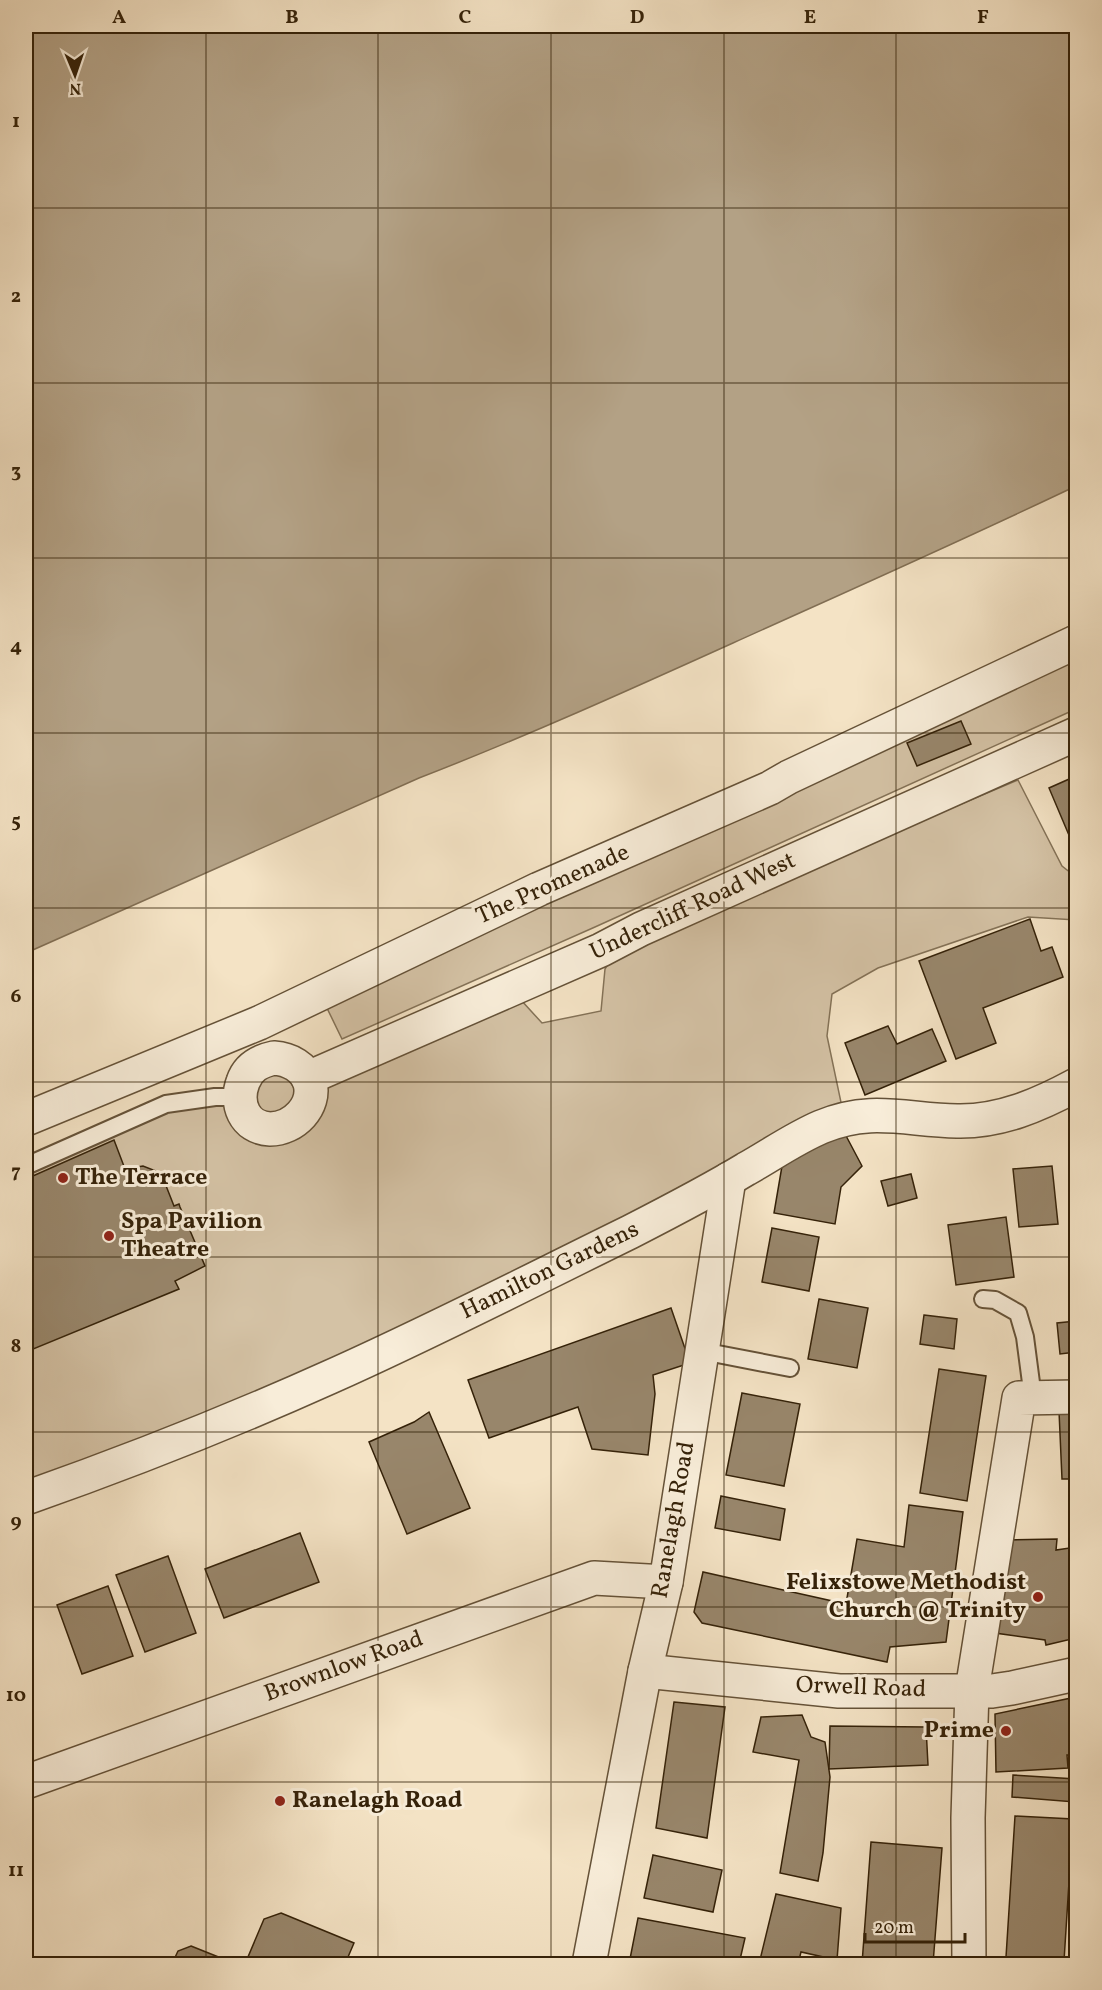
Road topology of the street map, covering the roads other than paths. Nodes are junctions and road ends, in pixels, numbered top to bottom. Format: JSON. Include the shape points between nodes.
{"nodes":[{"id":1,"x":1077,"y":642,"type":"edge"},
{"id":2,"x":1077,"y":734,"type":"edge"},
{"id":3,"x":308,"y":1078,"type":"junction"},
{"id":4,"x":1077,"y":1084,"type":"edge"},
{"id":5,"x":239,"y":1097,"type":"junction"},
{"id":6,"x":26,"y":1119,"type":"edge"},
{"id":7,"x":26,"y":1166,"type":"edge"},
{"id":8,"x":729,"y":1179,"type":"junction"},
{"id":9,"x":983,"y":1299,"type":"dead end"},
{"id":10,"x":702,"y":1351,"type":"junction"},
{"id":11,"x":790,"y":1368,"type":"dead end"},
{"id":12,"x":1077,"y":1396,"type":"edge"},
{"id":13,"x":1033,"y":1398,"type":"junction"},
{"id":14,"x":26,"y":1498,"type":"edge"},
{"id":15,"x":666,"y":1582,"type":"junction"},
{"id":16,"x":645,"y":1671,"type":"junction"},
{"id":17,"x":1077,"y":1674,"type":"edge"},
{"id":18,"x":972,"y":1690,"type":"junction"},
{"id":19,"x":26,"y":1782,"type":"edge"},
{"id":20,"x":589,"y":1965,"type":"edge"},
{"id":21,"x":969,"y":1965,"type":"edge"}],
"edges":[{"from":1,"to":6,"type":"street","name":"The Promenade","via":[[259,1023]]},
{"from":2,"to":3,"type":"street","name":"Undercliff Road West"},
{"from":3,"to":5,"type":"street","via":[[286,1059],[262,1060],[250,1069]]},
{"from":3,"to":5,"type":"street","via":[[312,1089],[308,1103],[302,1114],[283,1126],[271,1129],[254,1123],[244,1113]]},
{"from":4,"to":8,"type":"street","name":"Hamilton Gardens","via":[[1029,1108],[990,1119],[956,1121],[881,1114],[852,1117],[818,1128]]},
{"from":5,"to":7,"type":"lane","via":[[166,1104]]},
{"from":8,"to":10,"type":"street","name":"Ranelagh Road"},
{"from":8,"to":14,"type":"street","name":"Hamilton Gardens","via":[[658,1218],[330,1378],[146,1454]]},
{"from":9,"to":13,"type":"lane","via":[[996,1300],[1018,1313]]},
{"from":10,"to":11,"type":"lane"},
{"from":10,"to":15,"type":"street","name":"Ranelagh Road"},
{"from":12,"to":13,"type":"street"},
{"from":13,"to":18,"type":"street","via":[[1019,1398]]},
{"from":15,"to":16,"type":"street","name":"Ranelagh Road"},
{"from":15,"to":19,"type":"street","name":"Brownlow Road","via":[[594,1578]]},
{"from":16,"to":18,"type":"street","name":"Orwell Road","via":[[839,1691]]},
{"from":16,"to":20,"type":"street","name":"Ranelagh Road"},
{"from":17,"to":18,"type":"street","name":"Orwell Road","via":[[1012,1688]]},
{"from":18,"to":21,"type":"street"}]}
